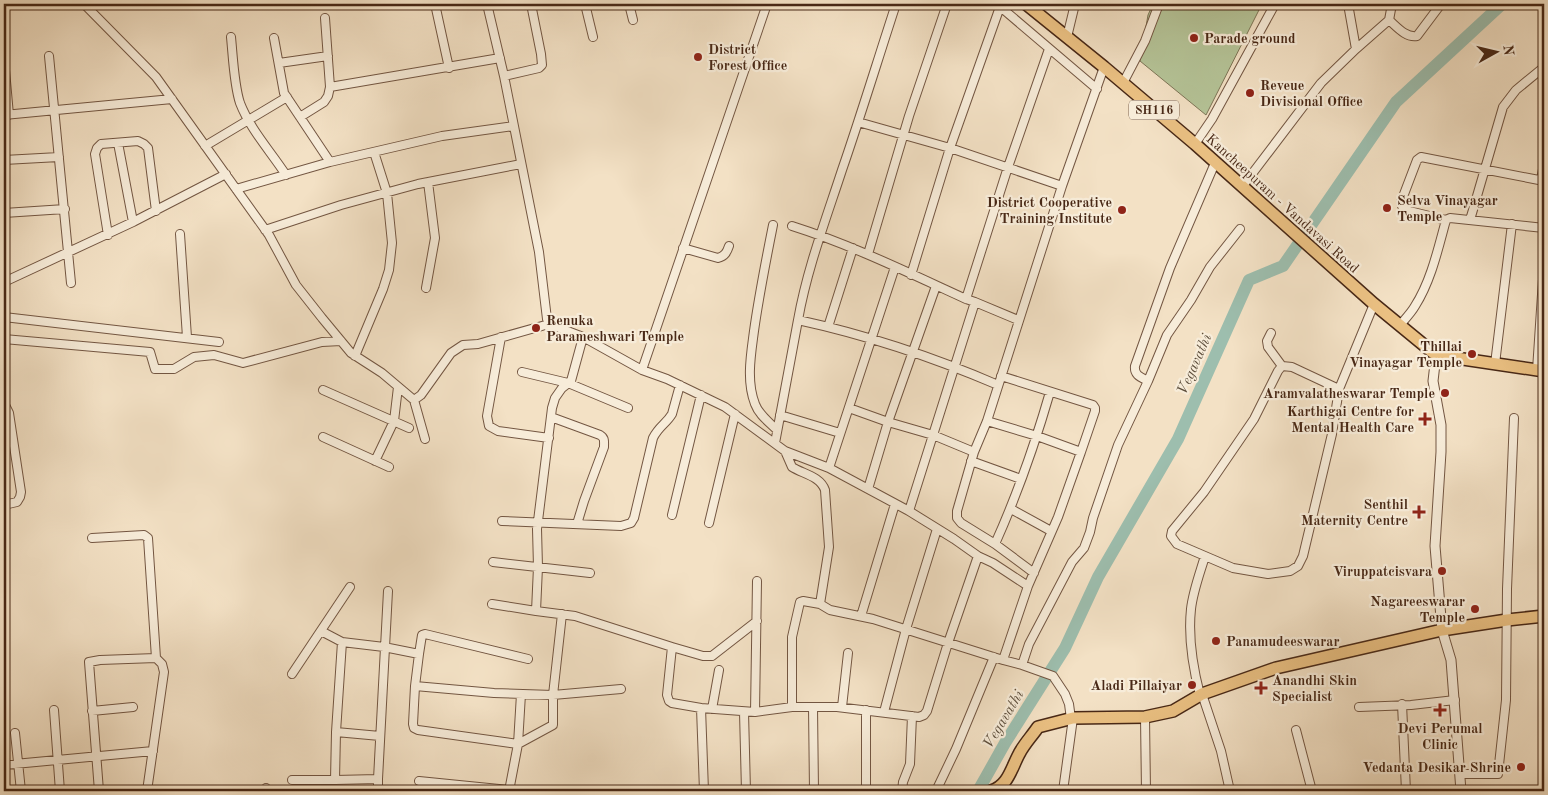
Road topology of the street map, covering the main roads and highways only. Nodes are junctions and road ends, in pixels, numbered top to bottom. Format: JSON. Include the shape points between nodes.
{"nodes":[{"id":1,"x":1026,"y":4,"type":"edge"},
{"id":2,"x":1540,"y":371,"type":"edge"},
{"id":3,"x":1544,"y":616,"type":"edge"},
{"id":4,"x":992,"y":791,"type":"edge"}],
"edges":[{"from":1,"to":2,"type":"main road","name":"Kancheepuram - Vandavasi Road","number":"SH116","via":[[1195,144],[1436,355]]},
{"from":3,"to":4,"type":"main road","via":[[1442,630],[1276,668],[1201,694],[1172,711],[1145,716],[1072,718],[1038,727],[1020,752],[1006,781]]}]}
